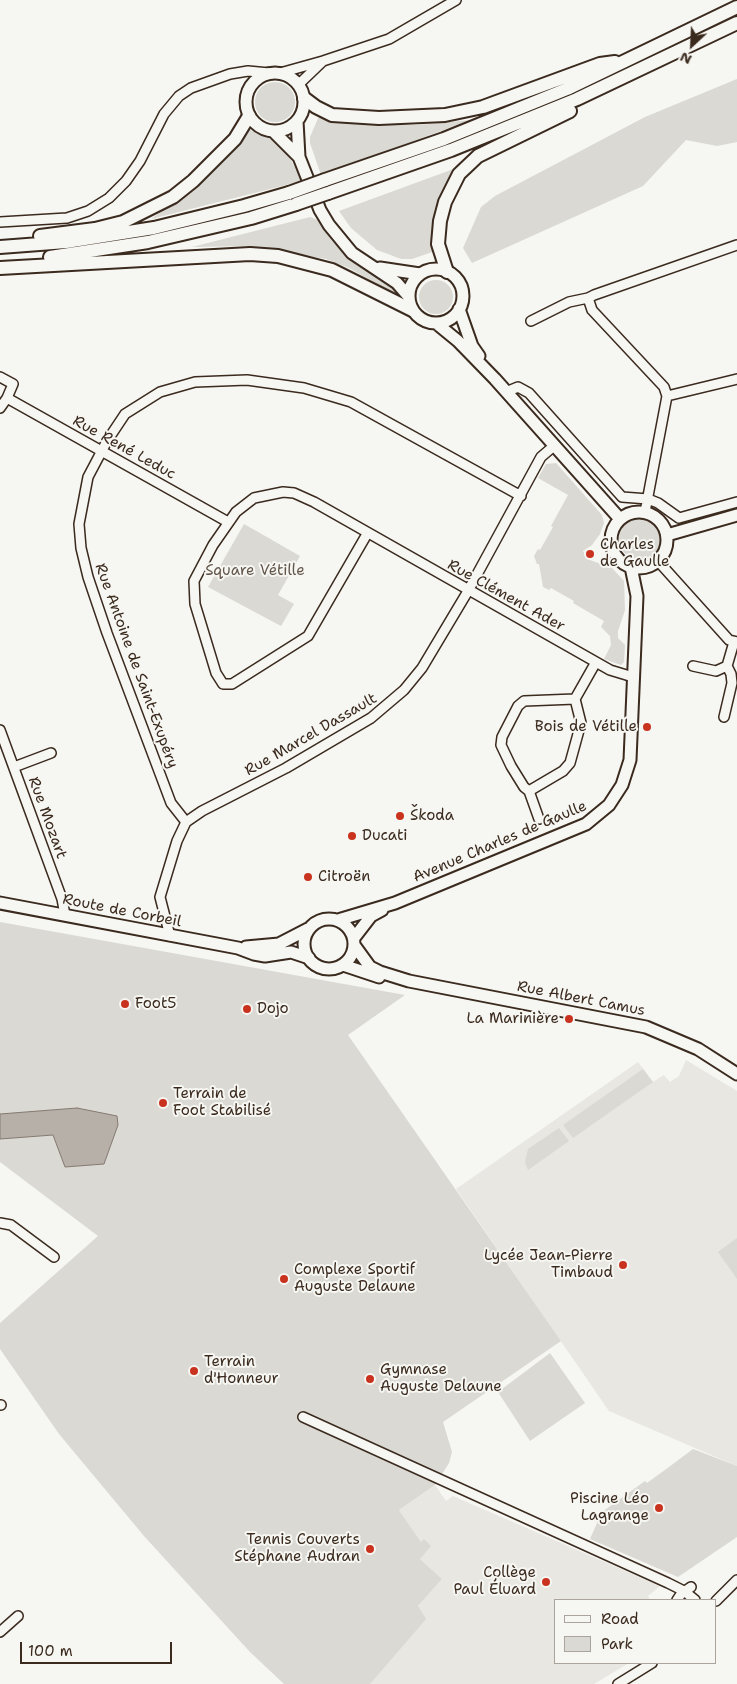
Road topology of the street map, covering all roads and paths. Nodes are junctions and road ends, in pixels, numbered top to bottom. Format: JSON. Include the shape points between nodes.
{"nodes":[{"id":1,"x":456,"y":0,"type":"edge"},
{"id":2,"x":737,"y":7,"type":"edge"},
{"id":3,"x":737,"y":23,"type":"edge"},
{"id":4,"x":737,"y":31,"type":"edge"},
{"id":5,"x":630,"y":60,"type":"junction"},
{"id":6,"x":323,"y":61,"type":"junction"},
{"id":7,"x":275,"y":73,"type":"junction"},
{"id":8,"x":299,"y":84,"type":"junction"},
{"id":9,"x":304,"y":98,"type":"junction"},
{"id":10,"x":249,"y":116,"type":"junction"},
{"id":11,"x":297,"y":121,"type":"junction"},
{"id":12,"x":273,"y":131,"type":"junction"},
{"id":13,"x":299,"y":157,"type":"junction"},
{"id":14,"x":0,"y":222,"type":"edge"},
{"id":15,"x":737,"y":245,"type":"edge"},
{"id":16,"x":25,"y":246,"type":"junction"},
{"id":17,"x":0,"y":247,"type":"edge"},
{"id":18,"x":0,"y":261,"type":"edge"},
{"id":19,"x":0,"y":268,"type":"edge"},
{"id":20,"x":376,"y":268,"type":"junction"},
{"id":21,"x":447,"y":272,"type":"junction"},
{"id":22,"x":420,"y":274,"type":"junction"},
{"id":23,"x":588,"y":298,"type":"junction"},
{"id":24,"x":411,"y":304,"type":"junction"},
{"id":25,"x":459,"y":310,"type":"junction"},
{"id":26,"x":531,"y":321,"type":"dead end"},
{"id":27,"x":436,"y":323,"type":"junction"},
{"id":28,"x":0,"y":377,"type":"edge"},
{"id":29,"x":737,"y":379,"type":"edge"},
{"id":30,"x":495,"y":380,"type":"junction"},
{"id":31,"x":506,"y":392,"type":"junction"},
{"id":32,"x":667,"y":396,"type":"junction"},
{"id":33,"x":7,"y":398,"type":"junction"},
{"id":34,"x":0,"y":408,"type":"edge"},
{"id":35,"x":555,"y":445,"type":"junction"},
{"id":36,"x":101,"y":451,"type":"junction"},
{"id":37,"x":521,"y":496,"type":"junction"},
{"id":38,"x":648,"y":499,"type":"junction"},
{"id":39,"x":737,"y":502,"type":"edge"},
{"id":40,"x":645,"y":512,"type":"junction"},
{"id":41,"x":737,"y":515,"type":"edge"},
{"id":42,"x":620,"y":519,"type":"junction"},
{"id":43,"x":228,"y":522,"type":"junction"},
{"id":44,"x":367,"y":534,"type":"junction"},
{"id":45,"x":667,"y":535,"type":"junction"},
{"id":46,"x":658,"y":561,"type":"junction"},
{"id":47,"x":631,"y":567,"type":"junction"},
{"id":48,"x":646,"y":568,"type":"junction"},
{"id":49,"x":468,"y":591,"type":"junction"},
{"id":50,"x":637,"y":596,"type":"junction"},
{"id":51,"x":736,"y":642,"type":"edge"},
{"id":52,"x":596,"y":662,"type":"junction"},
{"id":53,"x":693,"y":666,"type":"dead end"},
{"id":54,"x":727,"y":666,"type":"junction"},
{"id":55,"x":633,"y":677,"type":"junction"},
{"id":56,"x":575,"y":699,"type":"junction"},
{"id":57,"x":724,"y":716,"type":"dead end"},
{"id":58,"x":0,"y":730,"type":"edge"},
{"id":59,"x":50,"y":753,"type":"dead end"},
{"id":60,"x":14,"y":767,"type":"junction"},
{"id":61,"x":529,"y":791,"type":"junction"},
{"id":62,"x":539,"y":819,"type":"dead end"},
{"id":63,"x":186,"y":822,"type":"junction"},
{"id":64,"x":0,"y":903,"type":"edge"},
{"id":65,"x":395,"y":903,"type":"junction"},
{"id":66,"x":65,"y":915,"type":"junction"},
{"id":67,"x":338,"y":920,"type":"junction"},
{"id":68,"x":308,"y":929,"type":"junction"},
{"id":69,"x":170,"y":936,"type":"junction"},
{"id":70,"x":354,"y":942,"type":"junction"},
{"id":71,"x":238,"y":948,"type":"junction"},
{"id":72,"x":308,"y":958,"type":"junction"},
{"id":73,"x":343,"y":965,"type":"junction"},
{"id":74,"x":409,"y":981,"type":"junction"},
{"id":75,"x":737,"y":1074,"type":"edge"},
{"id":76,"x":0,"y":1223,"type":"edge"},
{"id":77,"x":54,"y":1257,"type":"dead end"},
{"id":78,"x":303,"y":1417,"type":"dead end"},
{"id":79,"x":737,"y":1580,"type":"edge"},
{"id":80,"x":688,"y":1589,"type":"junction"},
{"id":81,"x":679,"y":1599,"type":"edge"},
{"id":82,"x":694,"y":1599,"type":"edge"},
{"id":83,"x":717,"y":1600,"type":"edge"},
{"id":84,"x":18,"y":1616,"type":"dead end"},
{"id":85,"x":0,"y":1632,"type":"edge"},
{"id":86,"x":650,"y":1664,"type":"edge"},
{"id":87,"x":618,"y":1684,"type":"edge"}],
"edges":[{"from":1,"to":6,"type":"street","via":[[402,33]]},
{"from":2,"to":5,"type":"main road"},
{"from":3,"to":18,"type":"main road","bridge":true,"via":[[577,99],[451,150],[296,204],[148,242],[79,254]]},
{"from":4,"to":21,"type":"main road","via":[[478,156],[459,174],[444,202],[438,244]]},
{"from":5,"to":9,"type":"main road","via":[[600,64],[483,108],[445,114],[379,118],[332,115]]},
{"from":5,"to":16,"type":"main road","bridge":true,"via":[[444,139],[290,193],[154,228]]},
{"from":6,"to":7,"type":"street"},
{"from":6,"to":8,"type":"street"},
{"from":7,"to":8,"type":"main road","via":[[290,77]]},
{"from":7,"to":10,"type":"main road","via":[[259,77],[248,89],[246,105]]},
{"from":7,"to":14,"type":"street","via":[[248,71],[230,74],[191,88],[179,96],[164,114],[126,181],[109,198],[88,210],[67,218]]},
{"from":8,"to":9,"type":"main road"},
{"from":9,"to":11,"type":"main road","via":[[303,111]]},
{"from":10,"to":12,"type":"main road","via":[[256,124]]},
{"from":10,"to":16,"type":"main road","via":[[235,139],[173,197],[123,222],[32,237]]},
{"from":11,"to":12,"type":"main road","via":[[284,130]]},
{"from":11,"to":13,"type":"main road"},
{"from":12,"to":13,"type":"main road"},
{"from":13,"to":20,"type":"main road","via":[[329,225],[352,252]]},
{"from":15,"to":23,"type":"street"},
{"from":16,"to":17,"type":"main road"},
{"from":19,"to":24,"type":"main road","via":[[250,254],[278,256],[332,270]]},
{"from":20,"to":22,"type":"main road"},
{"from":20,"to":24,"type":"main road","via":[[397,283]]},
{"from":21,"to":22,"type":"main road","via":[[433,270]]},
{"from":21,"to":25,"type":"main road","via":[[456,279],[462,292]]},
{"from":22,"to":24,"type":"main road","via":[[414,280]]},
{"from":23,"to":26,"type":"street","via":[[569,302]]},
{"from":23,"to":32,"type":"street","via":[[592,310],[664,387]]},
{"from":24,"to":27,"type":"main road","via":[[422,320]]},
{"from":25,"to":27,"type":"main road","via":[[445,322]]},
{"from":25,"to":30,"type":"main road","via":[[472,346]]},
{"from":27,"to":30,"type":"main road"},
{"from":28,"to":33,"type":"street","via":[[13,384]]},
{"from":29,"to":32,"type":"street"},
{"from":30,"to":31,"type":"main road"},
{"from":31,"to":35,"type":"main road"},
{"from":31,"to":38,"type":"street","via":[[518,387],[529,393],[622,498]]},
{"from":32,"to":38,"type":"street"},
{"from":33,"to":34,"type":"street"},
{"from":33,"to":36,"type":"street","name":"Rue René Leduc"},
{"from":35,"to":37,"type":"street","name":"Rue Marcel Dassault","via":[[541,457]]},
{"from":35,"to":42,"type":"main road"},
{"from":36,"to":37,"type":"street","name":"Rue Antoine de Saint-Exupéry","via":[[126,414],[160,392],[212,380],[264,382],[304,388],[351,402]]},
{"from":36,"to":43,"type":"street","name":"Rue René Leduc"},
{"from":36,"to":63,"type":"street","name":"Rue Antoine de Saint-Exupéry","via":[[88,477],[81,505],[79,534],[84,562],[171,803]]},
{"from":37,"to":49,"type":"street","name":"Rue Marcel Dassault"},
{"from":38,"to":39,"type":"street","via":[[679,518]]},
{"from":38,"to":40,"type":"street"},
{"from":40,"to":42,"type":"main road","via":[[629,513]]},
{"from":40,"to":45,"type":"main road","via":[[657,518]]},
{"from":41,"to":45,"type":"main road"},
{"from":42,"to":47,"type":"main road","via":[[612,531],[612,546],[618,559]]},
{"from":43,"to":44,"type":"street","name":"Rue Clément Ader","via":[[254,498],[283,492],[314,502]]},
{"from":43,"to":44,"type":"street","name":"Rue Clément Ader","via":[[193,586],[195,604],[216,673],[223,684],[232,684],[308,636]]},
{"from":44,"to":49,"type":"street","name":"Rue Clément Ader"},
{"from":45,"to":46,"type":"main road","via":[[666,548]]},
{"from":46,"to":48,"type":"main road"},
{"from":46,"to":51,"type":"street","via":[[729,640]]},
{"from":47,"to":48,"type":"main road"},
{"from":47,"to":50,"type":"main road","name":"Avenue Charles de Gaulle"},
{"from":48,"to":50,"type":"main road","name":"Avenue Charles de Gaulle"},
{"from":49,"to":52,"type":"street","name":"Rue Clément Ader"},
{"from":49,"to":63,"type":"street","name":"Rue Marcel Dassault","via":[[422,668],[383,710]]},
{"from":50,"to":55,"type":"main road","name":"Avenue Charles de Gaulle"},
{"from":51,"to":54,"type":"street"},
{"from":52,"to":55,"type":"street","name":"Rue Clément Ader"},
{"from":52,"to":56,"type":"street"},
{"from":53,"to":54,"type":"street","via":[[716,671]]},
{"from":54,"to":57,"type":"street","via":[[732,683]]},
{"from":55,"to":65,"type":"main road","name":"Avenue Charles de Gaulle","via":[[630,760],[622,785],[602,813],[586,824]]},
{"from":56,"to":61,"type":"street","via":[[581,723],[570,763],[563,771]]},
{"from":56,"to":61,"type":"street","via":[[524,701],[518,706],[502,737],[501,745],[511,766]]},
{"from":58,"to":60,"type":"street","name":"Rue Mozart"},
{"from":59,"to":60,"type":"street"},
{"from":60,"to":66,"type":"street","name":"Rue Mozart"},
{"from":61,"to":62,"type":"street"},
{"from":63,"to":69,"type":"street","via":[[160,897]]},
{"from":64,"to":66,"type":"main road","name":"Route de Corbeil"},
{"from":65,"to":67,"type":"main road","name":"Avenue Charles de Gaulle"},
{"from":65,"to":70,"type":"main road","name":"Avenue Charles de Gaulle","via":[[371,916]]},
{"from":66,"to":69,"type":"main road","name":"Route de Corbeil"},
{"from":67,"to":68,"type":"main road","via":[[321,920]]},
{"from":67,"to":70,"type":"main road","via":[[348,927]]},
{"from":68,"to":71,"type":"main road","name":"Route de Corbeil","via":[[279,944]]},
{"from":68,"to":72,"type":"main road","via":[[304,944]]},
{"from":69,"to":71,"type":"main road","name":"Route de Corbeil"},
{"from":70,"to":73,"type":"main road","via":[[351,956]]},
{"from":70,"to":74,"type":"main road","name":"Rue Albert Camus","via":[[370,966]]},
{"from":71,"to":72,"type":"main road","name":"Route de Corbeil","via":[[265,956],[291,952]]},
{"from":72,"to":73,"type":"main road","via":[[326,969]]},
{"from":73,"to":74,"type":"main road","name":"Rue Albert Camus","via":[[379,978]]},
{"from":74,"to":75,"type":"main road","name":"Rue Albert Camus","via":[[646,1027],[698,1049]]},
{"from":76,"to":77,"type":"street","via":[[11,1225]]},
{"from":78,"to":80,"type":"street"},
{"from":79,"to":83,"type":"street"},
{"from":80,"to":81,"type":"street"},
{"from":80,"to":82,"type":"street"},
{"from":84,"to":85,"type":"street"},
{"from":86,"to":87,"type":"street"}]}
